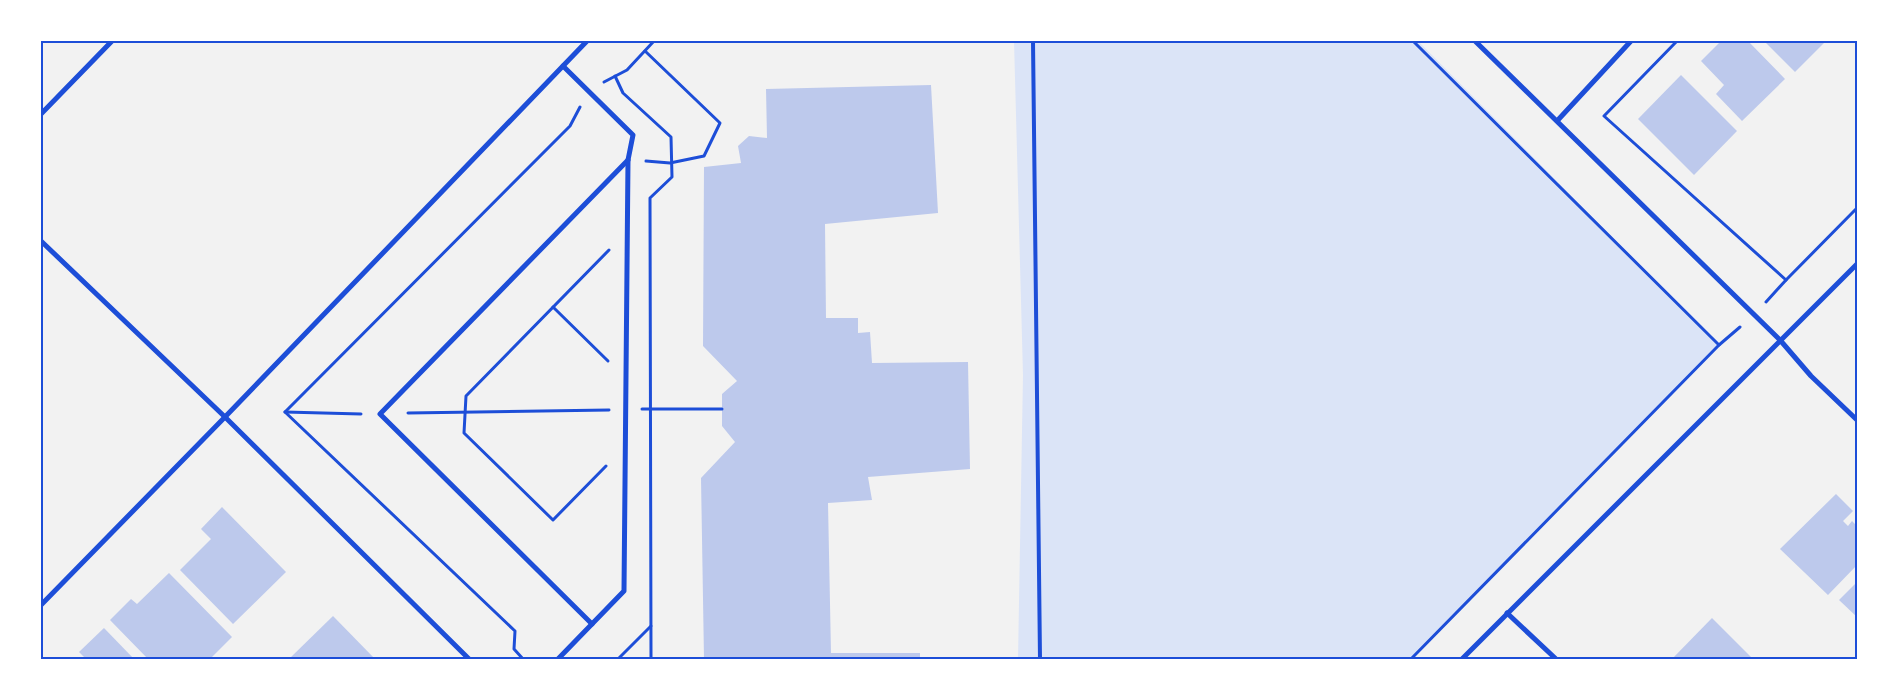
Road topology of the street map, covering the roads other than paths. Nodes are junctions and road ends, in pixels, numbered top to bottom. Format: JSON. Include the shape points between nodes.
{"nodes":[{"id":1,"x":112,"y":41,"type":"edge"},
{"id":2,"x":587,"y":41,"type":"edge"},
{"id":3,"x":1033,"y":41,"type":"edge"},
{"id":4,"x":1475,"y":41,"type":"edge"},
{"id":5,"x":1631,"y":41,"type":"edge"},
{"id":6,"x":563,"y":66,"type":"junction"},
{"id":7,"x":41,"y":114,"type":"edge"},
{"id":8,"x":1557,"y":121,"type":"junction"},
{"id":9,"x":628,"y":160,"type":"junction"},
{"id":10,"x":41,"y":241,"type":"edge"},
{"id":11,"x":1857,"y":264,"type":"edge"},
{"id":12,"x":1780,"y":340,"type":"junction"},
{"id":13,"x":225,"y":417,"type":"junction"},
{"id":14,"x":1857,"y":420,"type":"edge"},
{"id":15,"x":41,"y":605,"type":"edge"},
{"id":16,"x":1507,"y":613,"type":"junction"},
{"id":17,"x":592,"y":624,"type":"junction"},
{"id":18,"x":469,"y":659,"type":"edge"},
{"id":19,"x":558,"y":659,"type":"edge"},
{"id":20,"x":1040,"y":659,"type":"edge"},
{"id":21,"x":1462,"y":659,"type":"edge"},
{"id":22,"x":1556,"y":659,"type":"edge"}],
"edges":[{"from":1,"to":7,"type":"street"},
{"from":2,"to":6,"type":"street"},
{"from":3,"to":20,"type":"lane"},
{"from":4,"to":8,"type":"street"},
{"from":5,"to":8,"type":"street"},
{"from":6,"to":9,"type":"street","via":[[633,135]]},
{"from":6,"to":13,"type":"street"},
{"from":8,"to":12,"type":"street"},
{"from":9,"to":17,"type":"street","via":[[624,592]]},
{"from":9,"to":17,"type":"street","via":[[380,414]]},
{"from":10,"to":13,"type":"street"},
{"from":11,"to":12,"type":"street"},
{"from":12,"to":14,"type":"street","via":[[1811,376]]},
{"from":12,"to":16,"type":"street"},
{"from":13,"to":15,"type":"street"},
{"from":13,"to":18,"type":"street"},
{"from":16,"to":21,"type":"street"},
{"from":16,"to":22,"type":"street"},
{"from":17,"to":19,"type":"street"}]}
